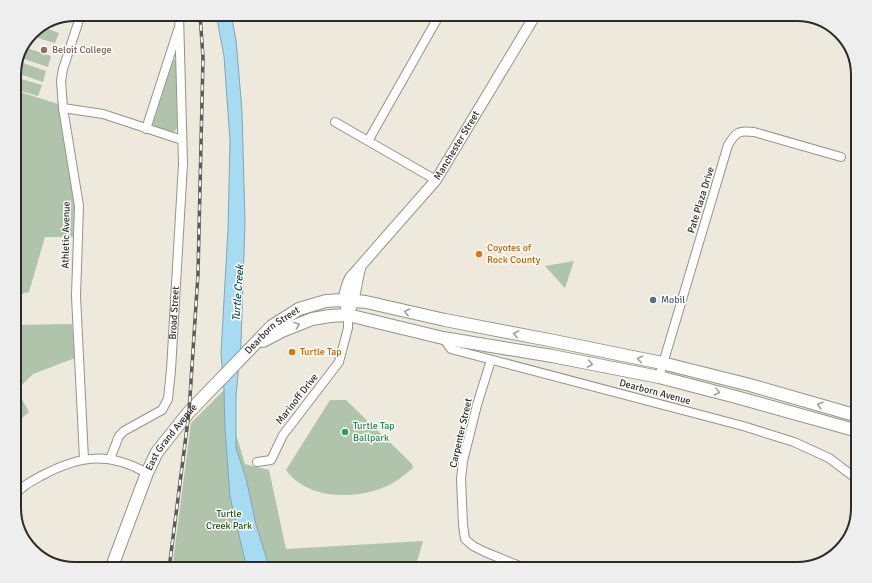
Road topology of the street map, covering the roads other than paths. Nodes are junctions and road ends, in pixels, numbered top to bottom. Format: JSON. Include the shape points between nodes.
{"nodes":[{"id":1,"x":79,"y":21,"type":"edge"},
{"id":2,"x":436,"y":21,"type":"edge"},
{"id":3,"x":532,"y":21,"type":"edge"},
{"id":4,"x":180,"y":23,"type":"joint"},
{"id":5,"x":63,"y":108,"type":"junction"},
{"id":6,"x":335,"y":122,"type":"dead end"},
{"id":7,"x":146,"y":129,"type":"junction"},
{"id":8,"x":182,"y":140,"type":"junction"},
{"id":9,"x":368,"y":141,"type":"junction"},
{"id":10,"x":841,"y":157,"type":"dead end"},
{"id":11,"x":436,"y":180,"type":"junction"},
{"id":12,"x":349,"y":300,"type":"junction"},
{"id":13,"x":348,"y":315,"type":"junction"},
{"id":14,"x":443,"y":338,"type":"junction"},
{"id":15,"x":251,"y":349,"type":"junction"},
{"id":16,"x":491,"y":360,"type":"junction"},
{"id":17,"x":662,"y":363,"type":"junction"},
{"id":18,"x":658,"y":377,"type":"junction"},
{"id":19,"x":851,"y":414,"type":"edge"},
{"id":20,"x":851,"y":429,"type":"edge"},
{"id":21,"x":84,"y":459,"type":"junction"},
{"id":22,"x":110,"y":459,"type":"junction"},
{"id":23,"x":257,"y":462,"type":"dead end"},
{"id":24,"x":147,"y":473,"type":"junction"},
{"id":25,"x":851,"y":475,"type":"edge"},
{"id":26,"x":21,"y":488,"type":"edge"},
{"id":27,"x":115,"y":562,"type":"edge"},
{"id":28,"x":510,"y":562,"type":"edge"}],
"edges":[{"from":1,"to":5,"type":"street","name":"Athletic Avenue","via":[[61,76]]},
{"from":2,"to":9,"type":"street"},
{"from":3,"to":11,"type":"street","name":"Manchester Street"},
{"from":4,"to":7,"type":"street"},
{"from":4,"to":8,"type":"street","name":"Broad Street"},
{"from":5,"to":7,"type":"street","via":[[103,114]]},
{"from":5,"to":21,"type":"street","name":"Athletic Avenue","via":[[78,206],[76,296]]},
{"from":6,"to":9,"type":"street"},
{"from":7,"to":8,"type":"street"},
{"from":8,"to":22,"type":"street","name":"Broad Street","via":[[183,164],[168,398],[162,410],[119,436]]},
{"from":9,"to":11,"type":"street"},
{"from":10,"to":17,"type":"street","name":"Pate Plaza Drive","via":[[754,132],[737,133],[728,145]]},
{"from":11,"to":12,"type":"street","name":"Manchester Street","via":[[361,264]]},
{"from":12,"to":13,"type":"street","name":"Manchester Street"},
{"from":12,"to":15,"type":"main road","name":"Dearborn Street","via":[[326,301],[299,309],[272,326]]},
{"from":17,"to":12,"type":"main road","name":"Dearborn Street","one_way":true},
{"from":13,"to":14,"type":"main road","name":"Dearborn Street"},
{"from":15,"to":13,"type":"main road","name":"Dearborn Street","one_way":true,"via":[[282,331],[312,319]]},
{"from":13,"to":23,"type":"street","name":"Marinoff Drive","via":[[348,328],[339,362],[282,435],[271,460]]},
{"from":14,"to":16,"type":"street","name":"Dearborn Avenue","via":[[451,349]]},
{"from":14,"to":18,"type":"main road","name":"Dearborn Street","one_way":true},
{"from":15,"to":24,"type":"main road","name":"East Grand Avenue","via":[[189,412],[157,452]]},
{"from":16,"to":25,"type":"street","name":"Dearborn Avenue","via":[[743,426],[794,442],[829,458]]},
{"from":16,"to":28,"type":"street","name":"Carpenter Street","via":[[463,461],[463,525],[466,539],[473,546]]},
{"from":17,"to":18,"type":"street","name":"Pate Plaza Drive"},
{"from":19,"to":17,"type":"main road","name":"Dearborn Street","one_way":true},
{"from":18,"to":20,"type":"main road","name":"Dearborn Street","one_way":true},
{"from":21,"to":22,"type":"street","name":"East Grand Avenue"},
{"from":21,"to":26,"type":"street","name":"East Grand Avenue","via":[[66,464]]},
{"from":22,"to":24,"type":"street","name":"East Grand Avenue","via":[[135,466]]},
{"from":24,"to":27,"type":"main road"}]}
